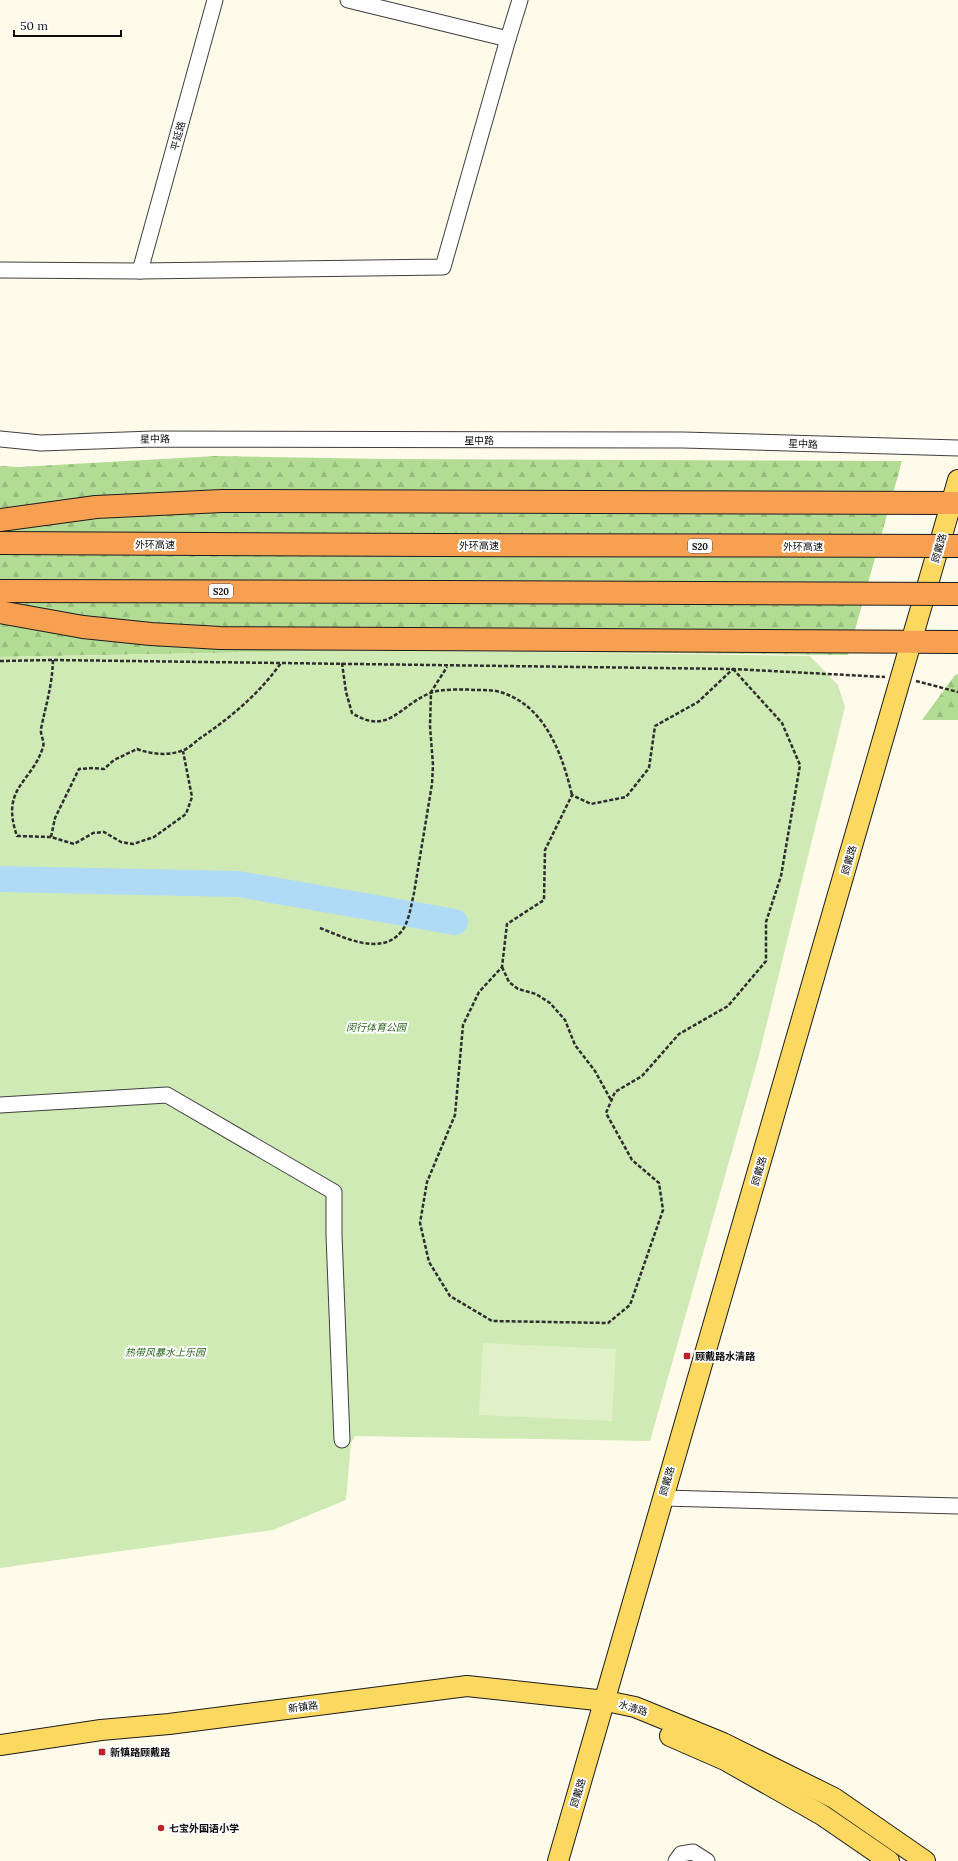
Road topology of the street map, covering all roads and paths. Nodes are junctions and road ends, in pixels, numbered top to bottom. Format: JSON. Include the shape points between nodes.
{"nodes":[{"id":1,"x":215,"y":0,"type":"edge"},
{"id":2,"x":348,"y":0,"type":"edge"},
{"id":3,"x":520,"y":0,"type":"edge"},
{"id":4,"x":508,"y":39,"type":"junction"},
{"id":5,"x":0,"y":270,"type":"edge"},
{"id":6,"x":140,"y":271,"type":"junction"},
{"id":7,"x":0,"y":439,"type":"edge"},
{"id":8,"x":958,"y":448,"type":"edge"},
{"id":9,"x":958,"y":480,"type":"edge"},
{"id":10,"x":955,"y":503,"type":"edge"},
{"id":11,"x":0,"y":520,"type":"edge"},
{"id":12,"x":0,"y":543,"type":"edge"},
{"id":13,"x":958,"y":546,"type":"edge"},
{"id":14,"x":0,"y":590,"type":"edge"},
{"id":15,"x":958,"y":594,"type":"edge"},
{"id":16,"x":0,"y":612,"type":"edge"},
{"id":17,"x":912,"y":642,"type":"junction"},
{"id":18,"x":958,"y":642,"type":"edge"},
{"id":19,"x":53,"y":660,"type":"junction"},
{"id":20,"x":0,"y":661,"type":"edge"},
{"id":21,"x":281,"y":662,"type":"junction"},
{"id":22,"x":342,"y":663,"type":"junction"},
{"id":23,"x":447,"y":666,"type":"junction"},
{"id":24,"x":733,"y":669,"type":"junction"},
{"id":25,"x":902,"y":678,"type":"junction"},
{"id":26,"x":432,"y":692,"type":"junction"},
{"id":27,"x":958,"y":692,"type":"edge"},
{"id":28,"x":183,"y":751,"type":"junction"},
{"id":29,"x":22,"y":774,"type":"dead end"},
{"id":30,"x":572,"y":795,"type":"junction"},
{"id":31,"x":10,"y":828,"type":"dead end"},
{"id":32,"x":51,"y":836,"type":"junction"},
{"id":33,"x":320,"y":928,"type":"dead end"},
{"id":34,"x":502,"y":967,"type":"junction"},
{"id":35,"x":612,"y":1100,"type":"junction"},
{"id":36,"x":0,"y":1105,"type":"edge"},
{"id":37,"x":342,"y":1440,"type":"dead end"},
{"id":38,"x":663,"y":1498,"type":"junction"},
{"id":39,"x":958,"y":1506,"type":"edge"},
{"id":40,"x":606,"y":1701,"type":"junction"},
{"id":41,"x":0,"y":1745,"type":"edge"},
{"id":42,"x":558,"y":1861,"type":"edge"},
{"id":43,"x":676,"y":1861,"type":"edge"},
{"id":44,"x":707,"y":1861,"type":"edge"},
{"id":45,"x":889,"y":1861,"type":"edge"},
{"id":46,"x":925,"y":1861,"type":"edge"}],
"edges":[{"from":1,"to":6,"type":"street","name":"平延路"},
{"from":2,"to":4,"type":"street"},
{"from":3,"to":4,"type":"street"},
{"from":4,"to":6,"type":"street","via":[[443,267]]},
{"from":5,"to":6,"type":"street"},
{"from":7,"to":8,"type":"street","name":"星中路","via":[[41,443],[153,439],[683,440]]},
{"from":9,"to":10,"type":"main road","name":"顾戴路"},
{"from":10,"to":11,"type":"highway","via":[[222,501],[96,507]]},
{"from":10,"to":17,"type":"main road","name":"顾戴路"},
{"from":12,"to":13,"type":"highway","name":"外环高速","number":"S20","bridge":true},
{"from":14,"to":15,"type":"highway","number":"S20","bridge":true},
{"from":16,"to":17,"type":"highway","via":[[83,627],[220,638]]},
{"from":17,"to":18,"type":"highway"},
{"from":17,"to":25,"type":"main road","name":"顾戴路"},
{"from":19,"to":20,"type":"path"},
{"from":19,"to":21,"type":"path"},
{"from":19,"to":29,"type":"path","via":[[52,683],[41,731],[44,745],[38,758]]},
{"from":21,"to":22,"type":"path"},
{"from":21,"to":28,"type":"path","via":[[270,679],[250,698]]},
{"from":22,"to":23,"type":"path"},
{"from":22,"to":26,"type":"path","via":[[352,713],[364,720],[377,722],[395,716]]},
{"from":23,"to":24,"type":"path"},
{"from":23,"to":26,"type":"path"},
{"from":24,"to":25,"type":"path"},
{"from":24,"to":30,"type":"path","via":[[698,702],[655,726],[649,768],[626,797],[591,804]]},
{"from":24,"to":35,"type":"path","via":[[782,723],[800,765],[781,876],[766,922],[766,961],[728,1006],[679,1034],[642,1076],[615,1092]]},
{"from":25,"to":27,"type":"path"},
{"from":25,"to":38,"type":"main road","name":"顾戴路"},
{"from":26,"to":30,"type":"path","via":[[468,689],[496,691],[520,701],[538,716],[550,734],[565,767]]},
{"from":26,"to":33,"type":"path","via":[[432,784],[414,893],[401,932],[392,941],[376,945],[357,942]]},
{"from":28,"to":32,"type":"path","via":[[152,754],[137,749],[114,760],[104,769],[79,769],[55,818]]},
{"from":28,"to":32,"type":"path","via":[[192,797],[186,814],[154,838],[133,844],[121,842],[104,832],[93,833],[74,844]]},
{"from":30,"to":34,"type":"path","via":[[544,850],[544,900],[507,924]]},
{"from":31,"to":32,"type":"path","via":[[17,836]]},
{"from":34,"to":35,"type":"path","via":[[508,982],[550,1003],[565,1020],[575,1045],[595,1071]]},
{"from":34,"to":35,"type":"path","via":[[479,992],[463,1025],[455,1115],[427,1182],[420,1222],[429,1262],[450,1296],[492,1321],[608,1323],[630,1305],[663,1210],[659,1183],[632,1160],[606,1113]]},
{"from":36,"to":37,"type":"street","via":[[167,1096],[334,1192]]},
{"from":38,"to":39,"type":"street"},
{"from":38,"to":40,"type":"main road","name":"顾戴路"},
{"from":40,"to":41,"type":"main road","name":"新镇路","via":[[467,1686],[169,1724],[101,1730]]},
{"from":40,"to":42,"type":"main road","name":"顾戴路"},
{"from":40,"to":45,"type":"main road","name":"水清路","via":[[631,1720],[725,1760],[822,1814]]},
{"from":40,"to":46,"type":"main road","name":"水清路","via":[[635,1707],[723,1743],[834,1798]]},
{"from":43,"to":44,"type":"street","via":[[681,1854],[693,1852]]}]}
